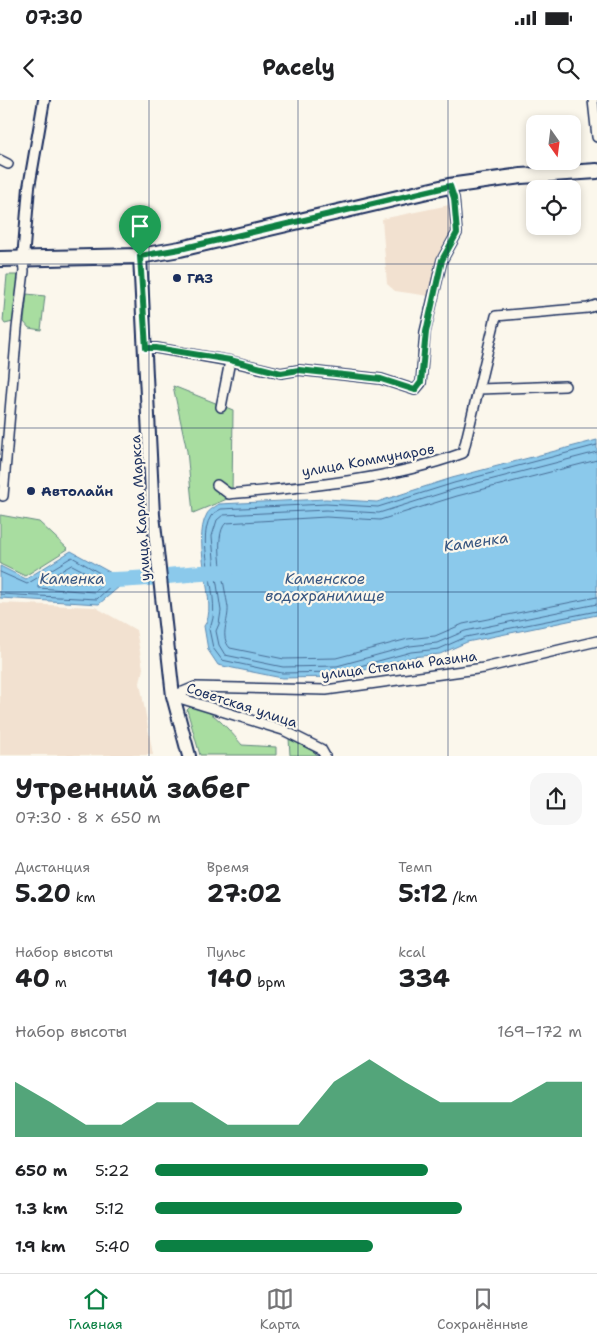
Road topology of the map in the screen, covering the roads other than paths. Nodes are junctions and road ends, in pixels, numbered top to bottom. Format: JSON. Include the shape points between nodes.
{"nodes":[{"id":1,"x":44,"y":100,"type":"edge"},
{"id":2,"x":593,"y":100,"type":"edge"},
{"id":3,"x":597,"y":137,"type":"edge"},
{"id":4,"x":597,"y":171,"type":"edge"},
{"id":5,"x":450,"y":186,"type":"junction"},
{"id":6,"x":140,"y":256,"type":"junction"},
{"id":7,"x":0,"y":259,"type":"edge"},
{"id":8,"x":23,"y":259,"type":"junction"},
{"id":9,"x":597,"y":304,"type":"edge"},
{"id":10,"x":146,"y":348,"type":"junction"},
{"id":11,"x":230,"y":360,"type":"junction"},
{"id":12,"x":565,"y":386,"type":"dead end"},
{"id":13,"x":479,"y":389,"type":"junction"},
{"id":14,"x":221,"y":407,"type":"dead end"},
{"id":15,"x":217,"y":485,"type":"dead end"},
{"id":16,"x":3,"y":496,"type":"dead end"},
{"id":17,"x":597,"y":641,"type":"edge"},
{"id":18,"x":173,"y":696,"type":"junction"},
{"id":19,"x":189,"y":756,"type":"edge"},
{"id":20,"x":326,"y":756,"type":"edge"}],
"edges":[{"from":1,"to":8,"type":"street","via":[[29,187]]},
{"from":2,"to":3,"type":"street"},
{"from":4,"to":5,"type":"main road","via":[[521,176]]},
{"from":5,"to":6,"type":"main road"},
{"from":5,"to":11,"type":"street","via":[[457,233],[442,260],[426,332],[421,382],[415,390],[381,379],[299,370],[281,373]]},
{"from":6,"to":8,"type":"main road"},
{"from":6,"to":10,"type":"main road","name":"улица Карла Маркса"},
{"from":7,"to":8,"type":"main road"},
{"from":8,"to":16,"type":"street"},
{"from":9,"to":13,"type":"street","name":"улица Коммунаров","via":[[588,308],[496,316]]},
{"from":10,"to":11,"type":"street"},
{"from":10,"to":18,"type":"main road","name":"улица Карла Маркса","via":[[152,515]]},
{"from":11,"to":14,"type":"street"},
{"from":12,"to":13,"type":"street"},
{"from":13,"to":15,"type":"street","name":"улица Коммунаров","via":[[463,453],[434,464],[327,484],[229,494]]},
{"from":17,"to":18,"type":"street","name":"улица Степана Разина","via":[[484,668],[326,690],[195,687]]},
{"from":18,"to":19,"type":"main road","name":"улица Карла Маркса"},
{"from":18,"to":20,"type":"street","name":"Советская улица","via":[[283,730],[321,749]]}]}
